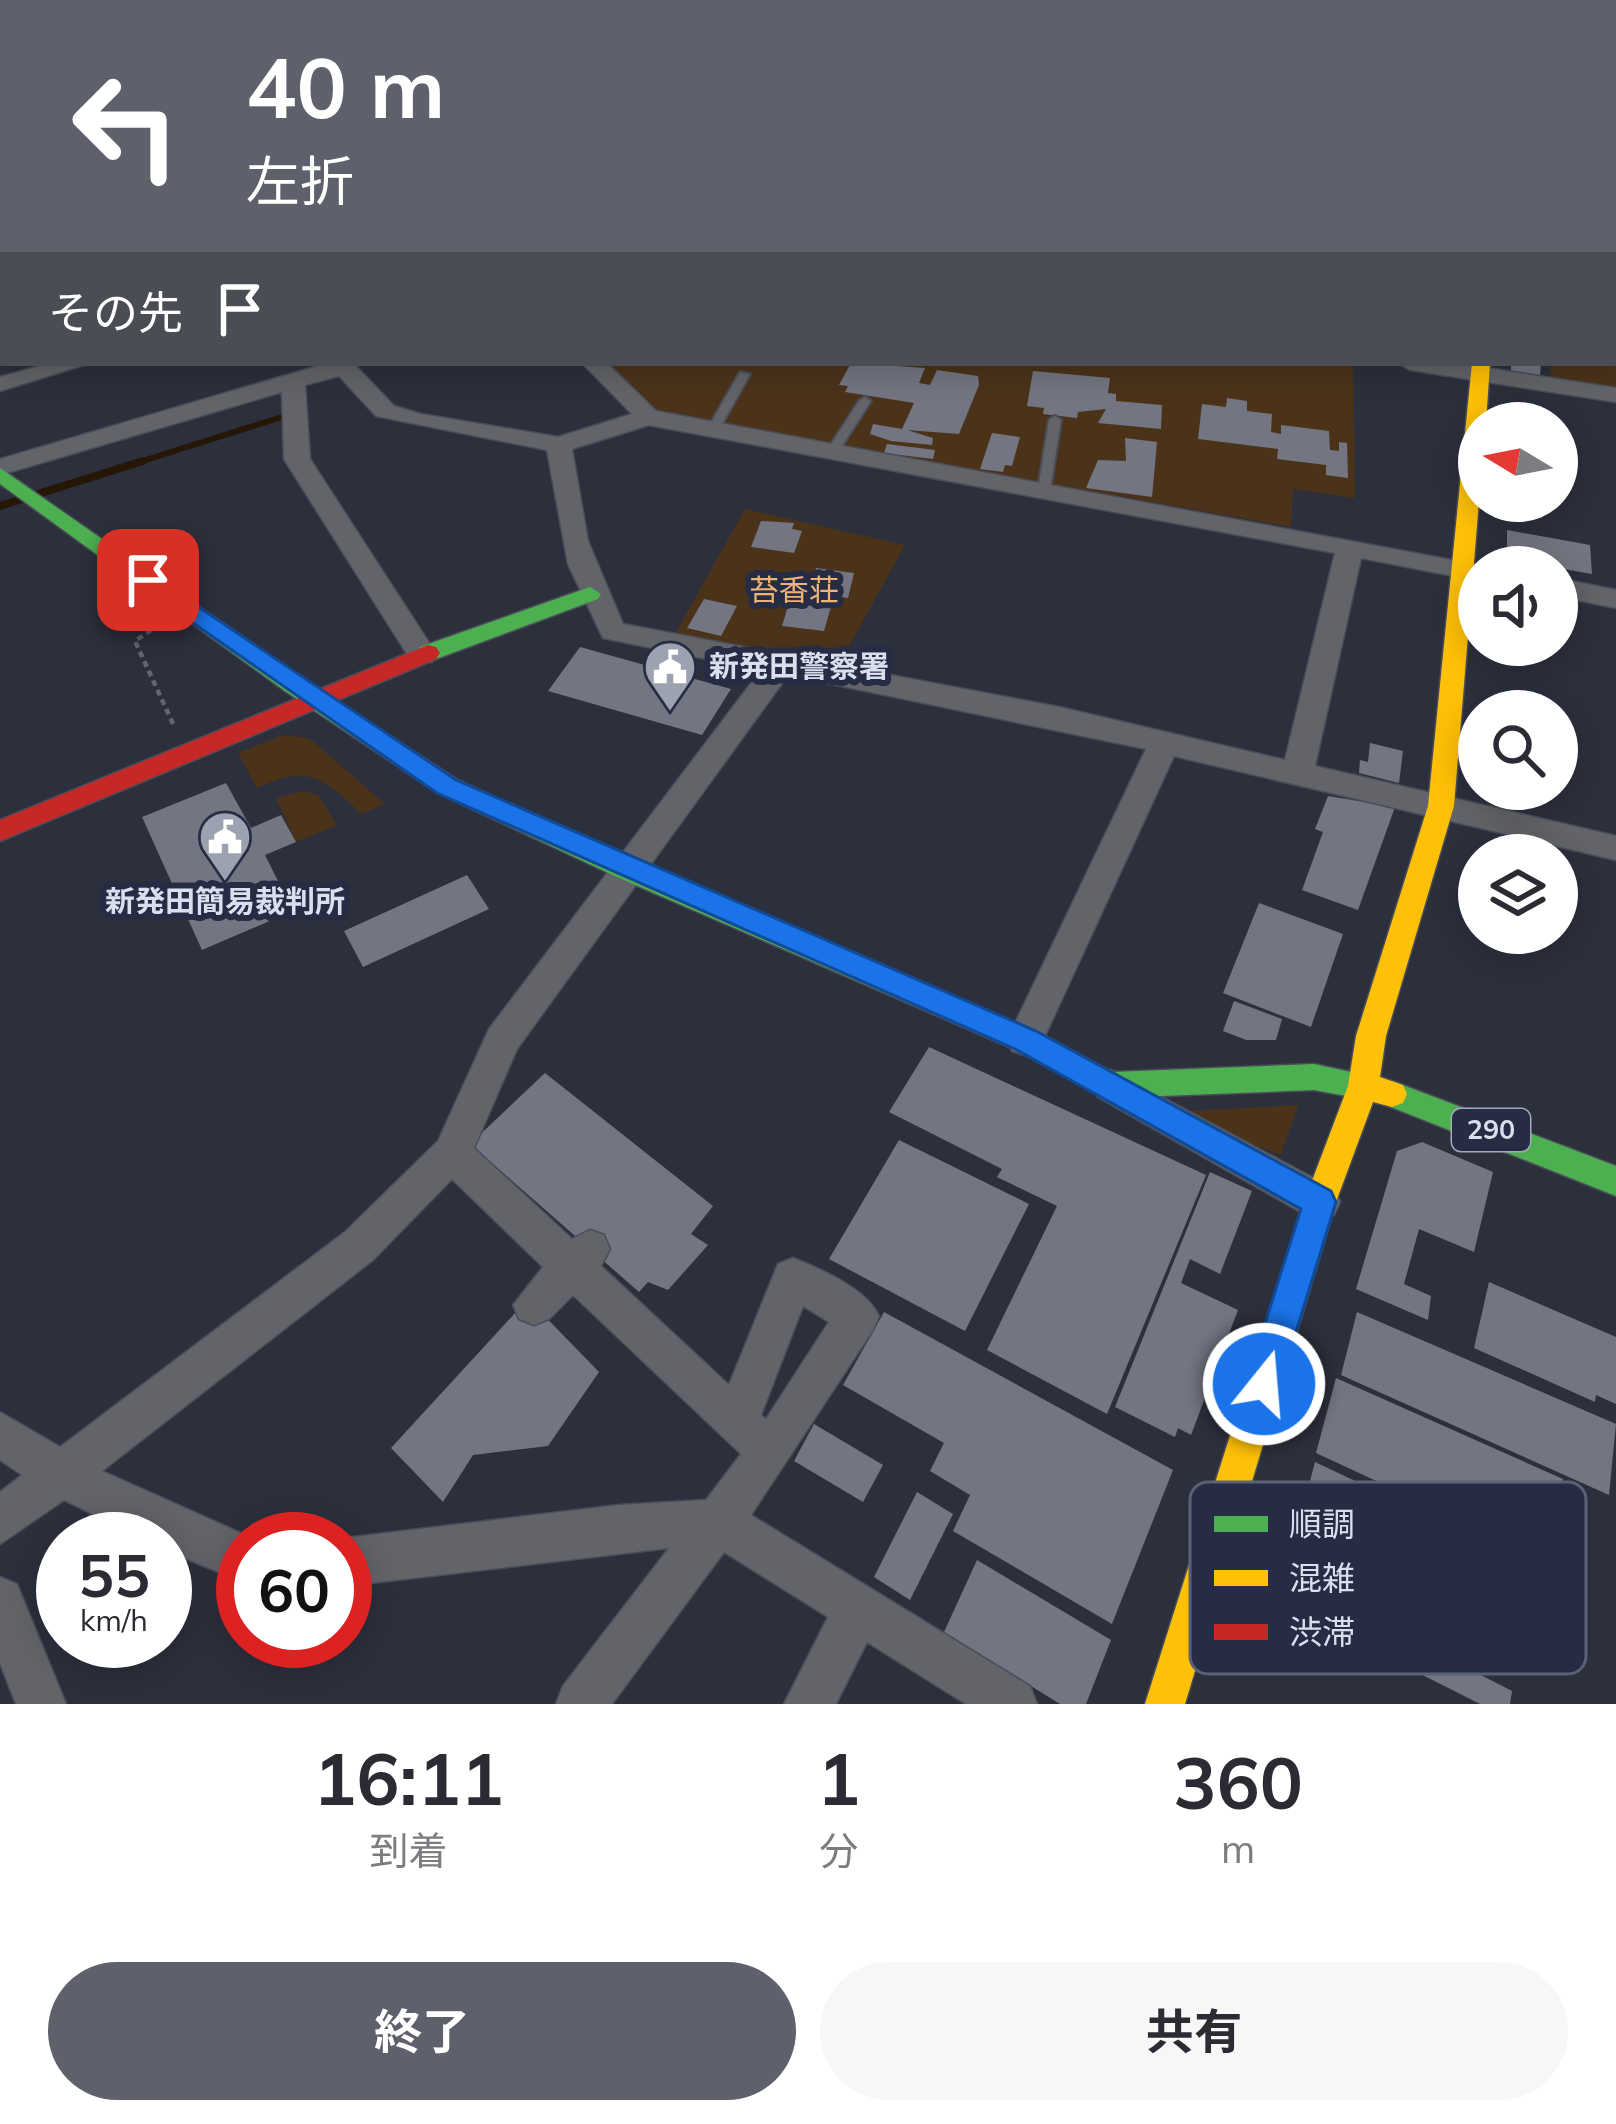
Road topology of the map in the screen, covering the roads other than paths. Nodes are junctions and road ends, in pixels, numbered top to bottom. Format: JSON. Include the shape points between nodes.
{"nodes":[{"id":1,"x":67,"y":366,"type":"edge"},
{"id":2,"x":338,"y":366,"type":"edge"},
{"id":3,"x":342,"y":366,"type":"edge"},
{"id":4,"x":597,"y":366,"type":"edge"},
{"id":5,"x":1480,"y":368,"type":"edge"},
{"id":6,"x":744,"y":374,"type":"dead end"},
{"id":7,"x":1550,"y":374,"type":"edge"},
{"id":8,"x":293,"y":381,"type":"junction"},
{"id":9,"x":0,"y":384,"type":"edge"},
{"id":10,"x":1616,"y":395,"type":"edge"},
{"id":11,"x":865,"y":401,"type":"dead end"},
{"id":12,"x":649,"y":417,"type":"junction"},
{"id":13,"x":1055,"y":420,"type":"dead end"},
{"id":14,"x":713,"y":430,"type":"junction"},
{"id":15,"x":559,"y":445,"type":"junction"},
{"id":16,"x":832,"y":452,"type":"junction"},
{"id":17,"x":0,"y":471,"type":"edge"},
{"id":18,"x":1044,"y":490,"type":"junction"},
{"id":19,"x":1350,"y":545,"type":"junction"},
{"id":20,"x":1474,"y":546,"type":"edge"},
{"id":21,"x":1458,"y":567,"type":"edge"},
{"id":22,"x":1578,"y":591,"type":"edge"},
{"id":23,"x":590,"y":594,"type":"junction"},
{"id":24,"x":1616,"y":599,"type":"edge"},
{"id":25,"x":422,"y":655,"type":"junction"},
{"id":26,"x":779,"y":666,"type":"junction"},
{"id":27,"x":1460,"y":666,"type":"edge"},
{"id":28,"x":316,"y":701,"type":"junction"},
{"id":29,"x":1163,"y":745,"type":"junction"},
{"id":30,"x":1297,"y":776,"type":"junction"},
{"id":31,"x":1442,"y":806,"type":"junction"},
{"id":32,"x":0,"y":831,"type":"edge"},
{"id":33,"x":1616,"y":848,"type":"edge"},
{"id":34,"x":627,"y":870,"type":"junction"},
{"id":35,"x":1025,"y":1040,"type":"junction"},
{"id":36,"x":1109,"y":1085,"type":"junction"},
{"id":37,"x":1363,"y":1086,"type":"junction"},
{"id":38,"x":452,"y":1153,"type":"junction"},
{"id":39,"x":1616,"y":1181,"type":"edge"},
{"id":40,"x":1320,"y":1202,"type":"junction"},
{"id":41,"x":590,"y":1249,"type":"dead end"},
{"id":42,"x":534,"y":1305,"type":"dead end"},
{"id":43,"x":736,"y":1422,"type":"junction"},
{"id":44,"x":0,"y":1434,"type":"edge"},
{"id":45,"x":769,"y":1454,"type":"junction"},
{"id":46,"x":63,"y":1476,"type":"junction"},
{"id":47,"x":1234,"y":1482,"type":"edge"},
{"id":48,"x":0,"y":1521,"type":"edge"},
{"id":49,"x":718,"y":1522,"type":"junction"},
{"id":50,"x":216,"y":1550,"type":"edge"},
{"id":51,"x":372,"y":1559,"type":"edge"},
{"id":52,"x":0,"y":1600,"type":"edge"},
{"id":53,"x":859,"y":1607,"type":"junction"},
{"id":54,"x":1190,"y":1626,"type":"edge"},
{"id":55,"x":41,"y":1704,"type":"edge"},
{"id":56,"x":581,"y":1704,"type":"edge"},
{"id":57,"x":809,"y":1704,"type":"edge"},
{"id":58,"x":1012,"y":1704,"type":"edge"},
{"id":59,"x":1166,"y":1704,"type":"edge"}],
"edges":[{"from":1,"to":9,"type":"street"},
{"from":2,"to":8,"type":"street"},
{"from":3,"to":15,"type":"street","via":[[385,411]]},
{"from":4,"to":12,"type":"street"},
{"from":5,"to":7,"type":"street"},
{"from":5,"to":20,"type":"main road"},
{"from":6,"to":14,"type":"lane"},
{"from":7,"to":10,"type":"street"},
{"from":8,"to":17,"type":"street"},
{"from":8,"to":25,"type":"street","via":[[297,459]]},
{"from":11,"to":16,"type":"lane"},
{"from":12,"to":14,"type":"street"},
{"from":12,"to":15,"type":"street"},
{"from":13,"to":18,"type":"lane"},
{"from":14,"to":16,"type":"street"},
{"from":15,"to":23,"type":"street","via":[[566,522]]},
{"from":16,"to":18,"type":"street"},
{"from":17,"to":28,"type":"main road"},
{"from":18,"to":19,"type":"street"},
{"from":19,"to":21,"type":"street"},
{"from":19,"to":30,"type":"street"},
{"from":22,"to":24,"type":"street"},
{"from":23,"to":25,"type":"main road"},
{"from":23,"to":26,"type":"street","via":[[613,631]]},
{"from":25,"to":28,"type":"main road"},
{"from":26,"to":29,"type":"street"},
{"from":26,"to":34,"type":"street"},
{"from":27,"to":31,"type":"main road"},
{"from":28,"to":32,"type":"main road"},
{"from":28,"to":34,"type":"main road","via":[[447,786]]},
{"from":29,"to":30,"type":"street"},
{"from":29,"to":35,"type":"street"},
{"from":30,"to":31,"type":"street"},
{"from":31,"to":33,"type":"street"},
{"from":31,"to":37,"type":"main road"},
{"from":34,"to":35,"type":"main road"},
{"from":34,"to":38,"type":"street","via":[[502,1040]]},
{"from":35,"to":36,"type":"main road"},
{"from":36,"to":37,"type":"main road","via":[[1314,1077]]},
{"from":36,"to":40,"type":"street"},
{"from":37,"to":39,"type":"main road","number":"290"},
{"from":37,"to":40,"type":"main road"},
{"from":38,"to":43,"type":"street"},
{"from":38,"to":46,"type":"street","via":[[359,1246]]},
{"from":40,"to":47,"type":"main road"},
{"from":41,"to":42,"type":"street"},
{"from":43,"to":45,"type":"street"},
{"from":43,"to":45,"type":"street","via":[[793,1278],[858,1316]]},
{"from":44,"to":46,"type":"street"},
{"from":45,"to":49,"type":"street"},
{"from":46,"to":48,"type":"street"},
{"from":46,"to":50,"type":"street"},
{"from":49,"to":51,"type":"street"},
{"from":49,"to":53,"type":"street"},
{"from":49,"to":56,"type":"street"},
{"from":52,"to":55,"type":"street"},
{"from":53,"to":57,"type":"street"},
{"from":53,"to":58,"type":"street"},
{"from":54,"to":59,"type":"main road"}]}
